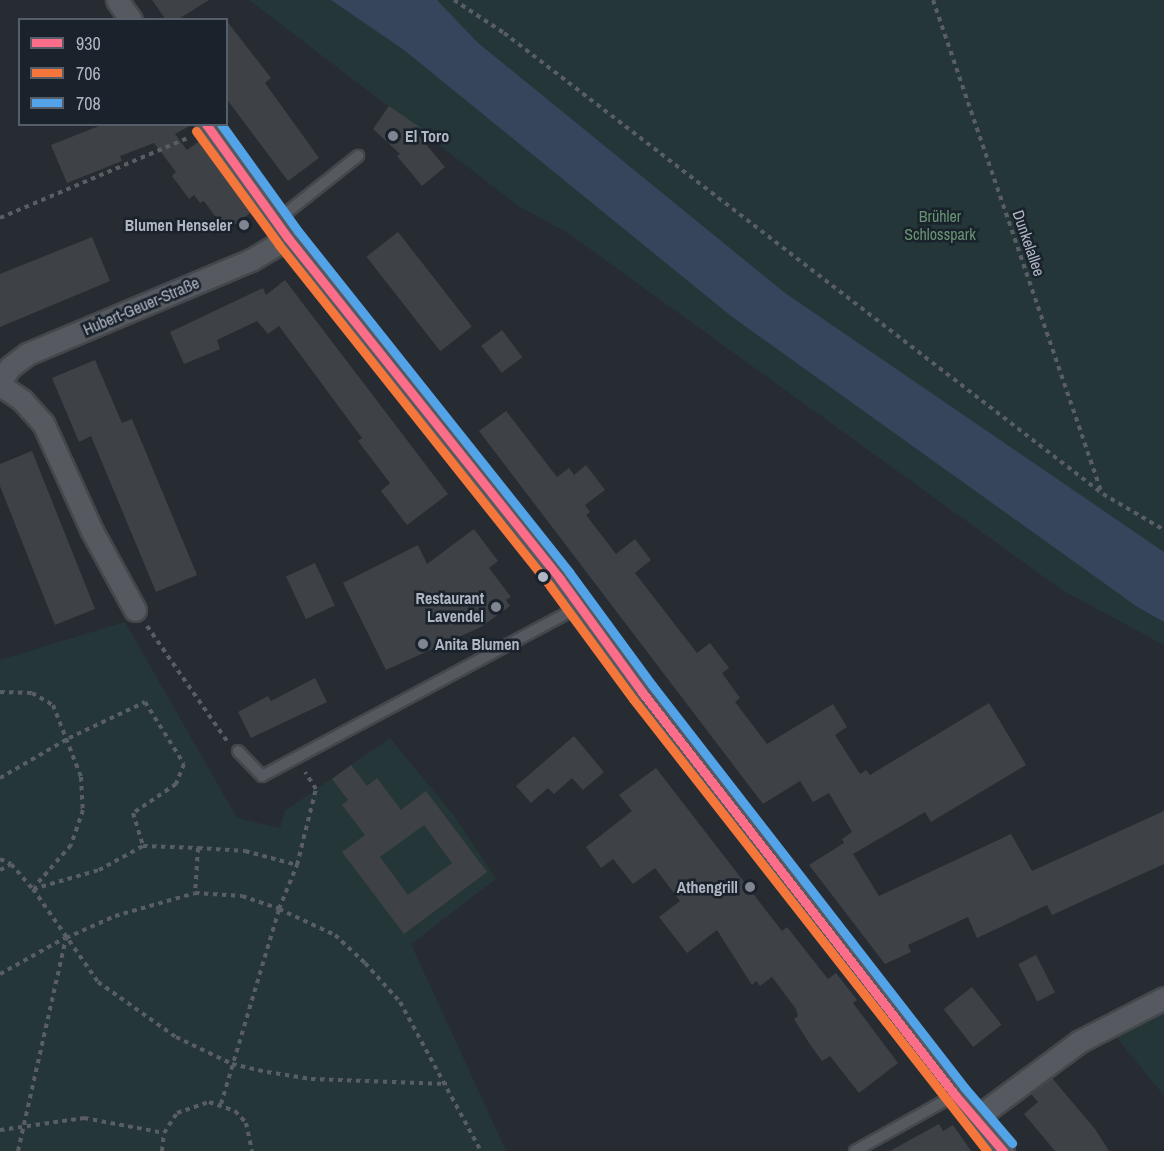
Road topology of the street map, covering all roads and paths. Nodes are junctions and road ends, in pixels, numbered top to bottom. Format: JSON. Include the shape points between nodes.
{"nodes":[{"id":1,"x":117,"y":0,"type":"edge"},
{"id":2,"x":454,"y":0,"type":"edge"},
{"id":3,"x":933,"y":0,"type":"edge"},
{"id":4,"x":130,"y":18,"type":"edge"},
{"id":5,"x":208,"y":127,"type":"edge"},
{"id":6,"x":358,"y":156,"type":"dead end"},
{"id":7,"x":0,"y":218,"type":"edge"},
{"id":8,"x":282,"y":230,"type":"junction"},
{"id":9,"x":0,"y":383,"type":"edge"},
{"id":10,"x":1103,"y":494,"type":"junction"},
{"id":11,"x":1164,"y":530,"type":"edge"},
{"id":12,"x":581,"y":606,"type":"junction"},
{"id":13,"x":135,"y":610,"type":"joint"},
{"id":14,"x":0,"y":692,"type":"edge"},
{"id":15,"x":69,"y":738,"type":"junction"},
{"id":16,"x":238,"y":751,"type":"joint"},
{"id":17,"x":297,"y":758,"type":"junction"},
{"id":18,"x":0,"y":778,"type":"edge"},
{"id":19,"x":143,"y":846,"type":"junction"},
{"id":20,"x":198,"y":848,"type":"junction"},
{"id":21,"x":0,"y":859,"type":"edge"},
{"id":22,"x":11,"y":864,"type":"junction"},
{"id":23,"x":297,"y":865,"type":"junction"},
{"id":24,"x":0,"y":870,"type":"edge"},
{"id":25,"x":33,"y":889,"type":"junction"},
{"id":26,"x":195,"y":893,"type":"junction"},
{"id":27,"x":279,"y":909,"type":"junction"},
{"id":28,"x":66,"y":938,"type":"junction"},
{"id":29,"x":0,"y":974,"type":"edge"},
{"id":30,"x":1164,"y":998,"type":"edge"},
{"id":31,"x":232,"y":1064,"type":"junction"},
{"id":32,"x":447,"y":1084,"type":"junction"},
{"id":33,"x":955,"y":1095,"type":"junction"},
{"id":34,"x":221,"y":1104,"type":"junction"},
{"id":35,"x":976,"y":1118,"type":"junction"},
{"id":36,"x":22,"y":1126,"type":"junction"},
{"id":37,"x":0,"y":1130,"type":"edge"},
{"id":38,"x":164,"y":1133,"type":"junction"},
{"id":39,"x":18,"y":1151,"type":"edge"},
{"id":40,"x":162,"y":1151,"type":"edge"},
{"id":41,"x":252,"y":1151,"type":"edge"},
{"id":42,"x":482,"y":1151,"type":"edge"},
{"id":43,"x":855,"y":1151,"type":"edge"},
{"id":44,"x":1004,"y":1151,"type":"edge"}],
"edges":[{"from":1,"to":4,"type":"street"},
{"from":2,"to":10,"type":"path","via":[[504,33]]},
{"from":3,"to":10,"type":"path","name":"Dunkelallee"},
{"from":5,"to":7,"type":"path"},
{"from":5,"to":8,"type":"street"},
{"from":6,"to":8,"type":"lane"},
{"from":8,"to":9,"type":"street","name":"Hubert-Geuer-Straße","via":[[250,260],[27,354],[10,367]]},
{"from":8,"to":12,"type":"street"},
{"from":9,"to":13,"type":"street","name":"Hubert-Geuer-Straße","via":[[43,423],[92,531]]},
{"from":10,"to":11,"type":"path"},
{"from":12,"to":17,"type":"lane"},
{"from":12,"to":33,"type":"street","via":[[642,692]]},
{"from":13,"to":16,"type":"path","via":[[223,737]]},
{"from":14,"to":15,"type":"path","via":[[32,693],[53,705]]},
{"from":15,"to":18,"type":"path"},
{"from":15,"to":19,"type":"path","via":[[145,702],[184,764],[176,784],[133,813]]},
{"from":15,"to":25,"type":"path","via":[[81,777],[83,810],[71,845]]},
{"from":16,"to":17,"type":"lane","via":[[262,776]]},
{"from":17,"to":23,"type":"path","via":[[316,789]]},
{"from":19,"to":20,"type":"path"},
{"from":19,"to":25,"type":"path","via":[[99,870]]},
{"from":20,"to":23,"type":"path","via":[[245,851]]},
{"from":20,"to":26,"type":"path"},
{"from":21,"to":22,"type":"path"},
{"from":22,"to":24,"type":"path"},
{"from":22,"to":25,"type":"path"},
{"from":23,"to":27,"type":"path"},
{"from":25,"to":28,"type":"path"},
{"from":26,"to":27,"type":"path","via":[[242,896]]},
{"from":26,"to":28,"type":"path","via":[[115,916]]},
{"from":27,"to":31,"type":"path"},
{"from":27,"to":32,"type":"path","via":[[335,935],[365,963],[400,1002]]},
{"from":28,"to":29,"type":"path"},
{"from":28,"to":31,"type":"path","via":[[98,982],[176,1037]]},
{"from":28,"to":36,"type":"path"},
{"from":30,"to":35,"type":"street","via":[[1080,1041]]},
{"from":31,"to":32,"type":"path","via":[[311,1079]]},
{"from":31,"to":34,"type":"path"},
{"from":32,"to":42,"type":"path","via":[[455,1107]]},
{"from":33,"to":35,"type":"street"},
{"from":33,"to":43,"type":"lane"},
{"from":34,"to":38,"type":"path","via":[[209,1102],[186,1107]]},
{"from":34,"to":41,"type":"path","via":[[246,1123]]},
{"from":35,"to":44,"type":"street"},
{"from":36,"to":37,"type":"path"},
{"from":36,"to":38,"type":"path","via":[[84,1118]]},
{"from":36,"to":39,"type":"path"},
{"from":38,"to":40,"type":"path"}]}
